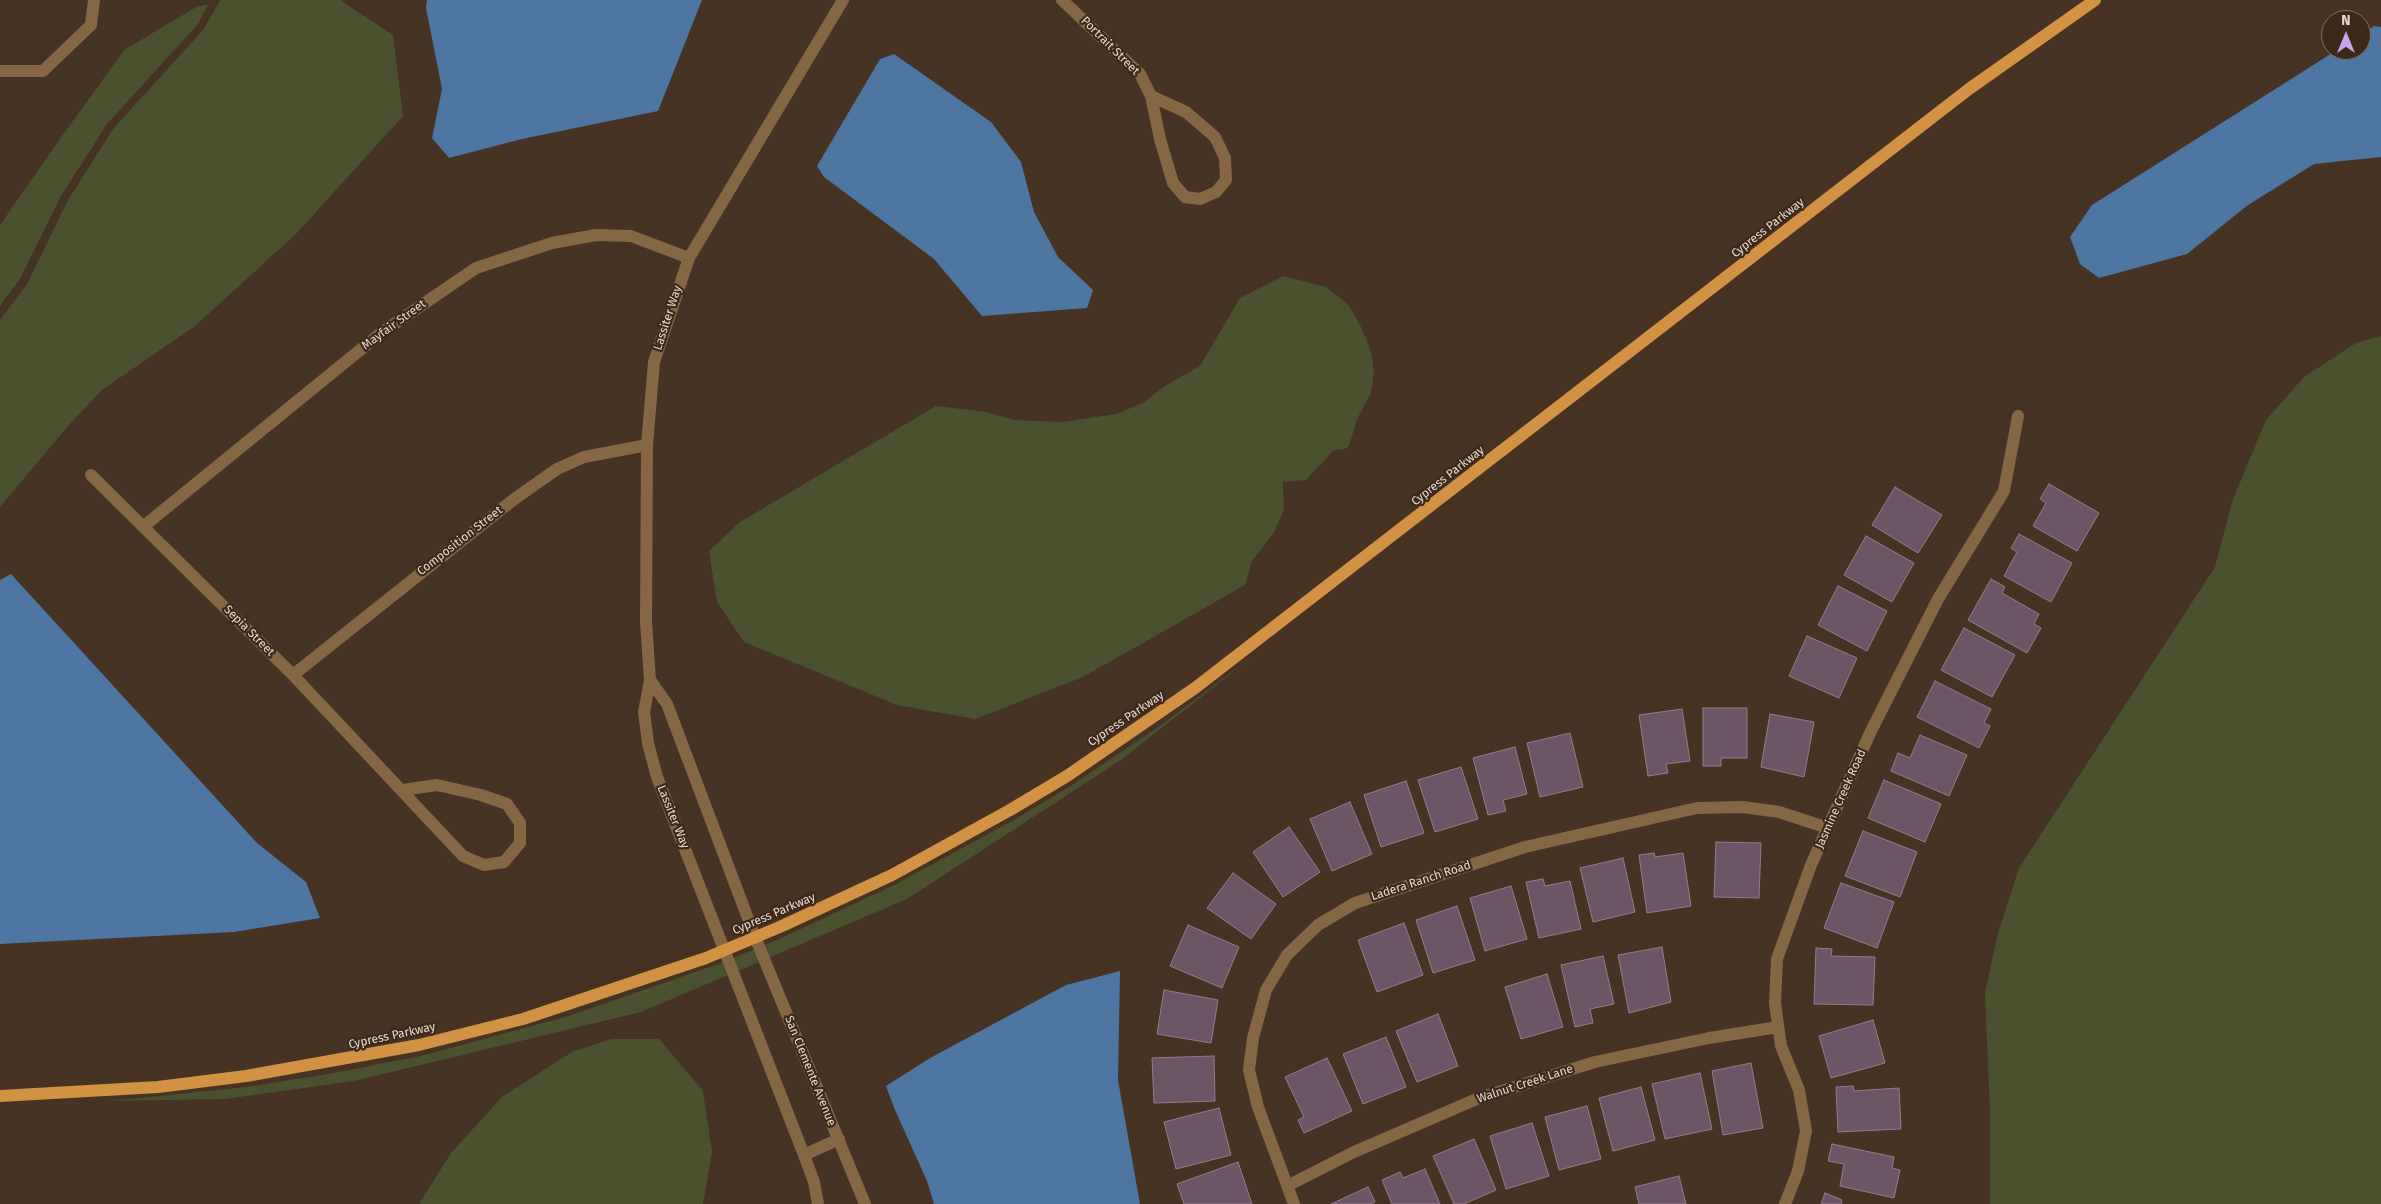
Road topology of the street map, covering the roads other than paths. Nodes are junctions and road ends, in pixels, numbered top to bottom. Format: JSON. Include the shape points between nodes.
{"nodes":[{"id":1,"x":94,"y":0,"type":"edge"},
{"id":2,"x":844,"y":0,"type":"edge"},
{"id":3,"x":1062,"y":0,"type":"edge"},
{"id":4,"x":2095,"y":0,"type":"edge"},
{"id":5,"x":0,"y":71,"type":"edge"},
{"id":6,"x":1151,"y":96,"type":"junction"},
{"id":7,"x":689,"y":258,"type":"junction"},
{"id":8,"x":2018,"y":416,"type":"dead end"},
{"id":9,"x":647,"y":445,"type":"junction"},
{"id":10,"x":91,"y":475,"type":"dead end"},
{"id":11,"x":144,"y":526,"type":"junction"},
{"id":12,"x":293,"y":675,"type":"junction"},
{"id":13,"x":650,"y":680,"type":"junction"},
{"id":14,"x":403,"y":790,"type":"junction"},
{"id":15,"x":1828,"y":828,"type":"junction"},
{"id":16,"x":755,"y":937,"type":"junction"},
{"id":17,"x":726,"y":949,"type":"junction"},
{"id":18,"x":1778,"y":1027,"type":"junction"},
{"id":19,"x":0,"y":1096,"type":"edge"},
{"id":20,"x":838,"y":1139,"type":"junction"},
{"id":21,"x":804,"y":1155,"type":"junction"},
{"id":22,"x":1287,"y":1186,"type":"junction"},
{"id":23,"x":818,"y":1204,"type":"edge"},
{"id":24,"x":865,"y":1204,"type":"edge"},
{"id":25,"x":1294,"y":1204,"type":"edge"},
{"id":26,"x":1785,"y":1204,"type":"edge"}],
"edges":[{"from":1,"to":5,"type":"street","via":[[91,25],[43,71]]},
{"from":2,"to":7,"type":"street","name":"Lassiter Way"},
{"from":3,"to":6,"type":"street","name":"Portrait Street","via":[[1140,74]]},
{"from":4,"to":16,"type":"main road","name":"Cypress Parkway","via":[[1962,95],[1159,714],[1067,776],[960,839],[850,895]]},
{"from":6,"to":6,"type":"street","name":"Portrait Street","via":[[1173,183],[1185,197],[1200,200],[1216,192],[1226,180],[1225,158],[1215,137],[1186,112]]},
{"from":7,"to":9,"type":"street","name":"Lassiter Way","via":[[654,362]]},
{"from":7,"to":11,"type":"street","name":"Mayfair Street","via":[[631,236],[596,235],[552,243],[476,268],[381,333]]},
{"from":8,"to":15,"type":"street","name":"Jasmine Creek Road","via":[[2004,491],[1938,599],[1871,731]]},
{"from":9,"to":12,"type":"street","name":"Composition Street","via":[[584,458],[557,469],[513,500]]},
{"from":9,"to":13,"type":"street","name":"Lassiter Way","via":[[646,622]]},
{"from":10,"to":11,"type":"street","name":"Sepia Street"},
{"from":11,"to":12,"type":"street","name":"Sepia Street"},
{"from":12,"to":14,"type":"street","name":"Sepia Street"},
{"from":13,"to":16,"type":"street","via":[[667,704]]},
{"from":13,"to":17,"type":"street","name":"Lassiter Way","via":[[644,712],[657,777]]},
{"from":14,"to":14,"type":"street","name":"Sepia Street","via":[[463,856],[484,865],[504,862],[520,843],[520,823],[507,804],[436,785]]},
{"from":15,"to":18,"type":"street","name":"Jasmine Creek Road","via":[[1791,916],[1777,959],[1775,1003]]},
{"from":15,"to":22,"type":"street","name":"Ladera Ranch Road","via":[[1779,812],[1742,807],[1697,808],[1525,847],[1355,903],[1318,925],[1287,955],[1266,990],[1253,1038],[1249,1070],[1258,1107]]},
{"from":16,"to":17,"type":"main road","name":"Cypress Parkway"},
{"from":16,"to":20,"type":"street","name":"San Clemente Avenue"},
{"from":17,"to":19,"type":"main road","name":"Cypress Parkway","via":[[660,975],[523,1020],[419,1045],[324,1064],[168,1086]]},
{"from":17,"to":21,"type":"street"},
{"from":18,"to":22,"type":"street","name":"Walnut Creek Lane","via":[[1595,1062],[1479,1098],[1354,1152]]},
{"from":18,"to":26,"type":"street","name":"Jasmine Creek Road","via":[[1780,1046],[1799,1090],[1806,1131],[1798,1171]]},
{"from":20,"to":21,"type":"street"},
{"from":20,"to":24,"type":"street","name":"San Clemente Avenue"},
{"from":21,"to":23,"type":"street"},
{"from":22,"to":25,"type":"street","name":"Ladera Ranch Road"}]}
